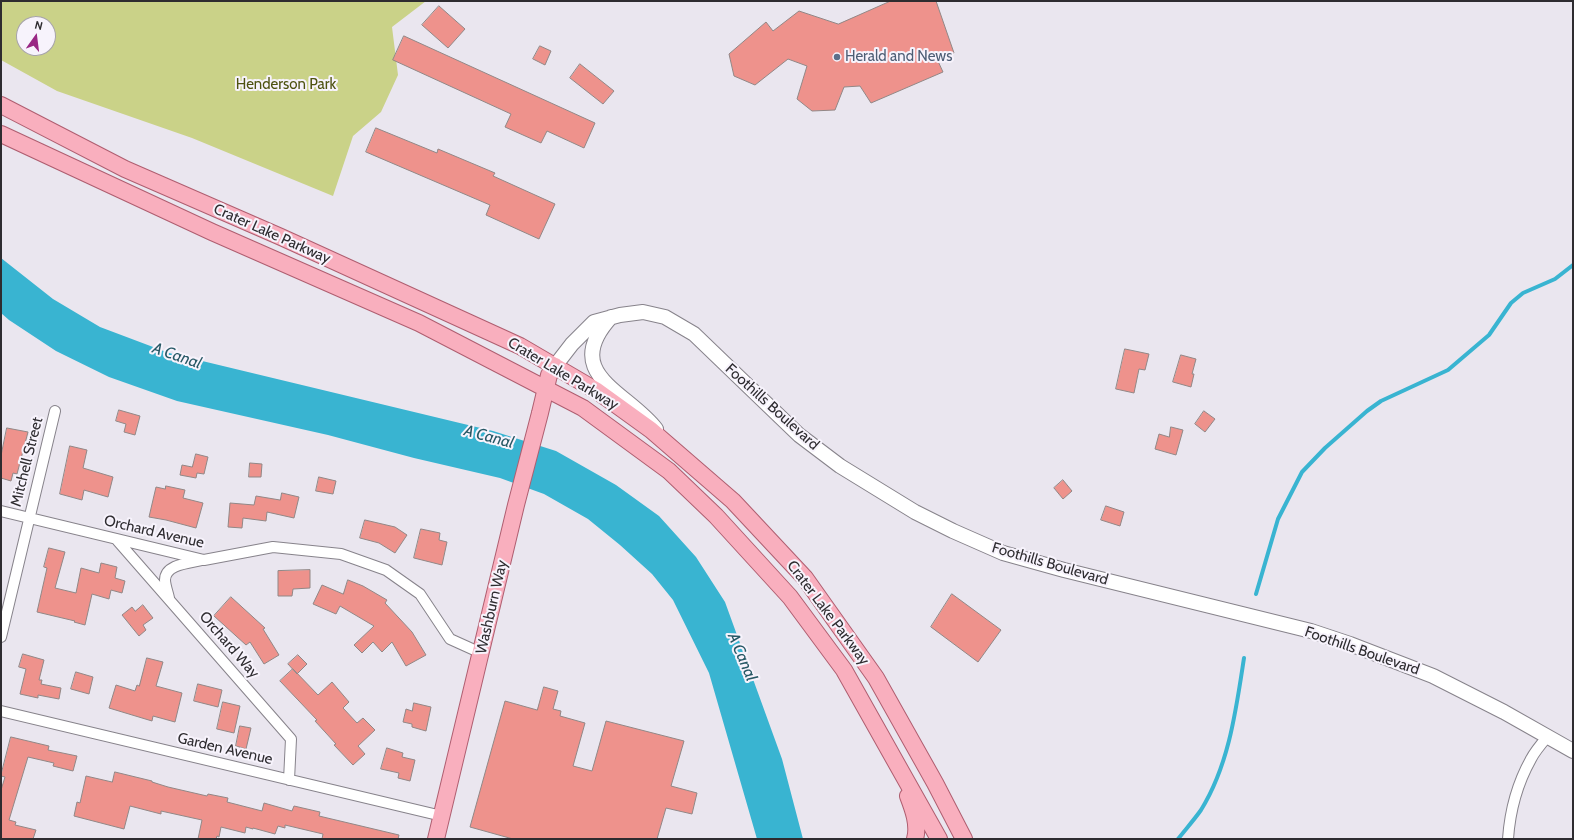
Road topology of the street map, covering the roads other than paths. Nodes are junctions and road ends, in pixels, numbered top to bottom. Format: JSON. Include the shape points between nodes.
{"nodes":[{"id":1,"x":1,"y":105,"type":"edge"},
{"id":2,"x":1,"y":134,"type":"edge"},
{"id":3,"x":611,"y":317,"type":"junction"},
{"id":4,"x":550,"y":377,"type":"junction"},
{"id":5,"x":55,"y":411,"type":"dead end"},
{"id":6,"x":666,"y":442,"type":"junction"},
{"id":7,"x":1,"y":511,"type":"edge"},
{"id":8,"x":29,"y":518,"type":"junction"},
{"id":9,"x":116,"y":539,"type":"junction"},
{"id":10,"x":204,"y":560,"type":"junction"},
{"id":11,"x":170,"y":600,"type":"junction"},
{"id":12,"x":1,"y":637,"type":"edge"},
{"id":13,"x":481,"y":653,"type":"junction"},
{"id":14,"x":1,"y":712,"type":"edge"},
{"id":15,"x":1548,"y":736,"type":"junction"},
{"id":16,"x":1573,"y":751,"type":"edge"},
{"id":17,"x":896,"y":762,"type":"junction"},
{"id":18,"x":289,"y":780,"type":"junction"},
{"id":19,"x":442,"y":816,"type":"junction"},
{"id":20,"x":436,"y":839,"type":"edge"},
{"id":21,"x":915,"y":839,"type":"edge"},
{"id":22,"x":939,"y":839,"type":"edge"},
{"id":23,"x":964,"y":839,"type":"edge"},
{"id":24,"x":1508,"y":839,"type":"edge"}],
"edges":[{"from":1,"to":4,"type":"main road","name":"Crater Lake Parkway","via":[[125,169],[520,346]]},
{"from":2,"to":4,"type":"main road","name":"Crater Lake Parkway","via":[[212,232],[419,323]]},
{"from":3,"to":4,"type":"main road","name":"Foothills Boulevard","via":[[594,322],[572,344]]},
{"from":3,"to":6,"type":"main road","via":[[604,325],[593,348],[592,359],[595,367],[600,378],[648,418]]},
{"from":3,"to":15,"type":"main road","name":"Foothills Boulevard","via":[[643,312],[665,317],[694,334],[799,436],[888,496],[953,531],[1003,553],[1311,631],[1350,644],[1433,676]]},
{"from":4,"to":6,"type":"main road","name":"Crater Lake Parkway","via":[[597,391]]},
{"from":4,"to":13,"type":"main road","name":"Washburn Way"},
{"from":4,"to":17,"type":"main road","name":"Crater Lake Parkway","via":[[582,408],[669,471],[716,516],[790,597],[844,670]]},
{"from":5,"to":8,"type":"street","name":"Mitchell Street"},
{"from":6,"to":23,"type":"main road","name":"Crater Lake Parkway","via":[[733,500],[805,578],[876,678],[936,783]]},
{"from":7,"to":8,"type":"street","name":"Orchard Avenue"},
{"from":8,"to":9,"type":"street","name":"Orchard Avenue"},
{"from":8,"to":12,"type":"street","name":"Mitchell Street"},
{"from":9,"to":10,"type":"street","name":"Orchard Avenue"},
{"from":9,"to":11,"type":"street","name":"Orchard Way"},
{"from":10,"to":11,"type":"street","via":[[171,568],[167,572],[165,580]]},
{"from":10,"to":13,"type":"street","name":"Orchard Avenue","via":[[273,547],[341,554],[386,570],[420,594],[450,639]]},
{"from":11,"to":18,"type":"street","name":"Orchard Way","via":[[291,739]]},
{"from":13,"to":19,"type":"main road","name":"Washburn Way"},
{"from":14,"to":18,"type":"street","name":"Garden Avenue"},
{"from":15,"to":16,"type":"main road","name":"Foothills Boulevard"},
{"from":15,"to":24,"type":"street","via":[[1531,758],[1515,794]]},
{"from":17,"to":21,"type":"main road","via":[[913,810],[917,831]]},
{"from":17,"to":22,"type":"main road","name":"Crater Lake Parkway"},
{"from":18,"to":19,"type":"street","name":"Garden Avenue"},
{"from":19,"to":20,"type":"main road","name":"Washburn Way"}]}
